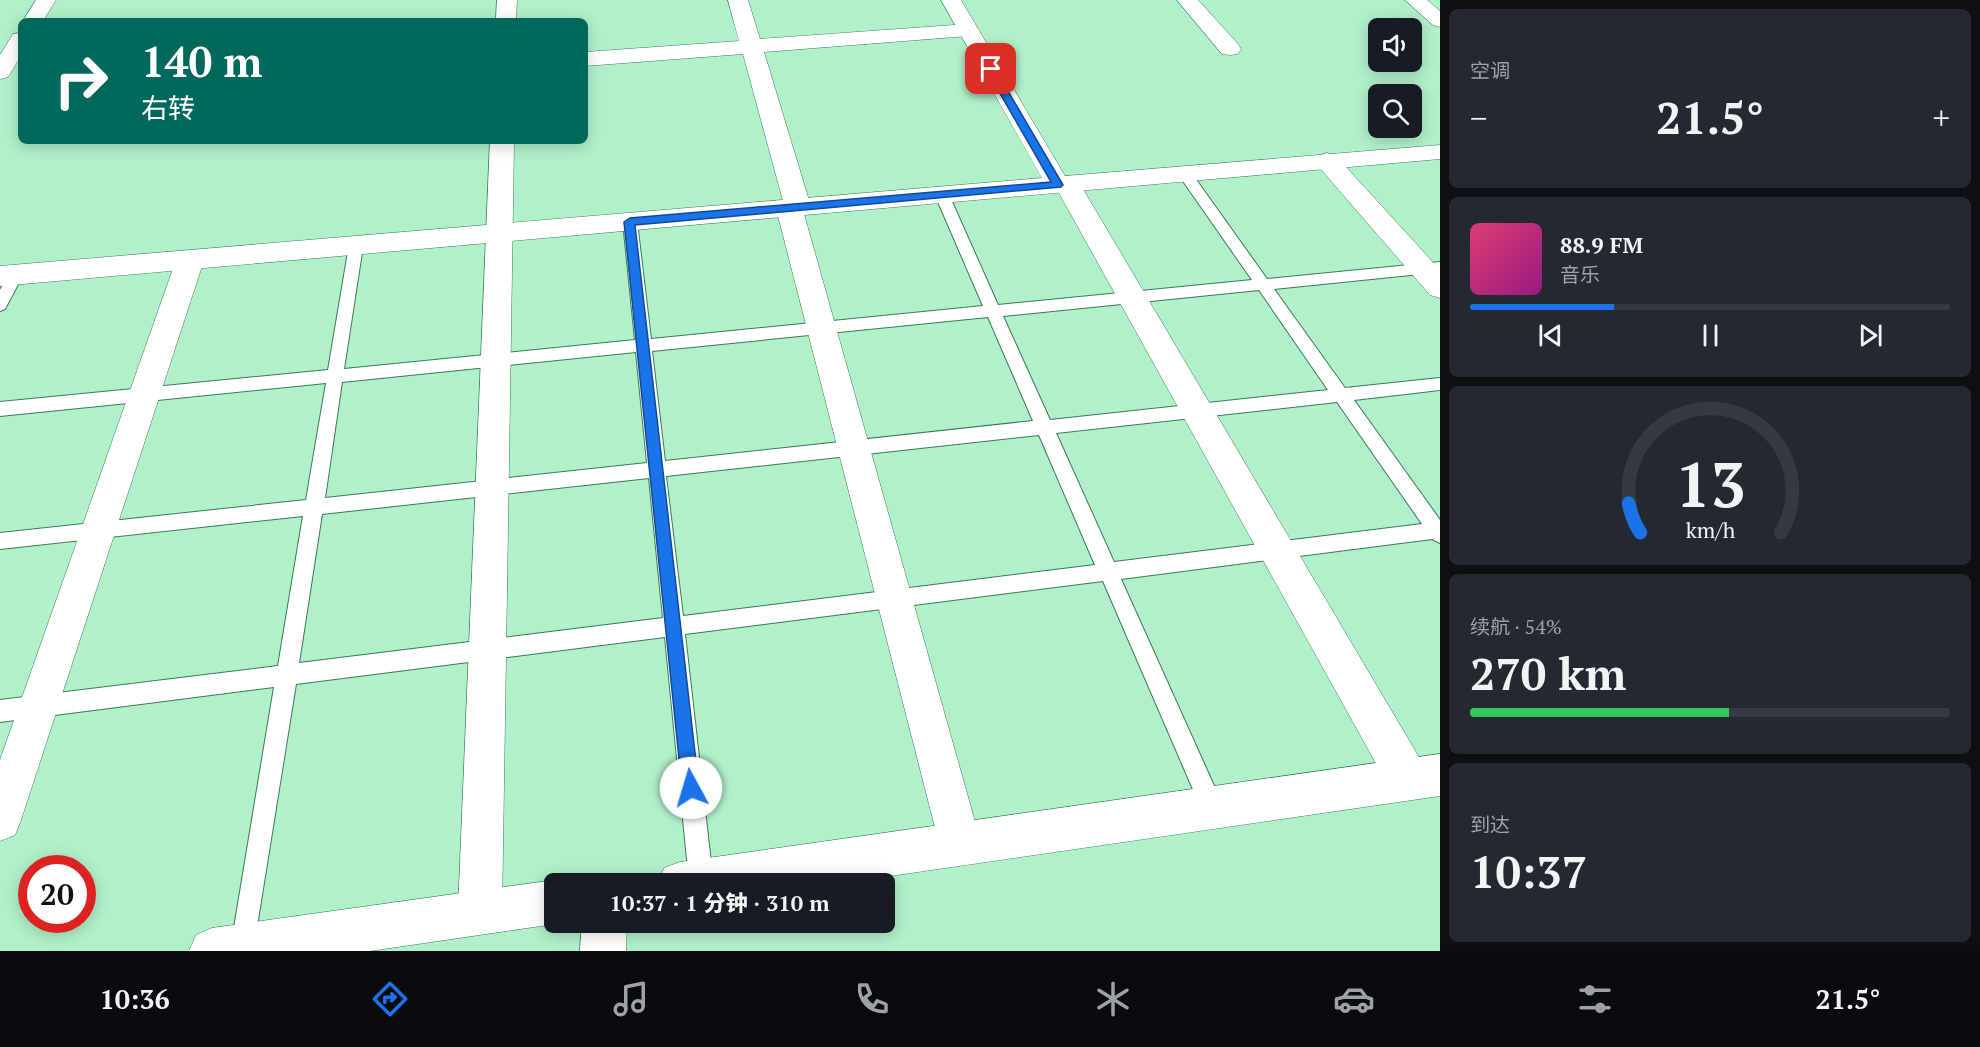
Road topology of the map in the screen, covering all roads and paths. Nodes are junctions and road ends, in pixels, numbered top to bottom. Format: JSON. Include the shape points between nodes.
{"nodes":[{"id":1,"x":46,"y":0,"type":"edge"},
{"id":2,"x":507,"y":0,"type":"edge"},
{"id":3,"x":738,"y":0,"type":"edge"},
{"id":4,"x":951,"y":0,"type":"edge"},
{"id":5,"x":1187,"y":0,"type":"edge"},
{"id":6,"x":1415,"y":0,"type":"edge"},
{"id":7,"x":35,"y":18,"type":"edge"},
{"id":8,"x":506,"y":18,"type":"edge"},
{"id":9,"x":1440,"y":21,"type":"edge"},
{"id":10,"x":968,"y":30,"type":"junction"},
{"id":11,"x":18,"y":44,"type":"edge"},
{"id":12,"x":752,"y":46,"type":"junction"},
{"id":13,"x":1230,"y":49,"type":"dead end"},
{"id":14,"x":588,"y":59,"type":"edge"},
{"id":15,"x":0,"y":72,"type":"edge"},
{"id":16,"x":502,"y":144,"type":"edge"},
{"id":17,"x":1440,"y":152,"type":"edge"},
{"id":18,"x":1327,"y":161,"type":"junction"},
{"id":19,"x":1185,"y":174,"type":"junction"},
{"id":20,"x":1062,"y":184,"type":"junction"},
{"id":21,"x":942,"y":195,"type":"junction"},
{"id":22,"x":794,"y":208,"type":"junction"},
{"id":23,"x":630,"y":222,"type":"junction"},
{"id":24,"x":500,"y":233,"type":"junction"},
{"id":25,"x":356,"y":246,"type":"junction"},
{"id":26,"x":190,"y":260,"type":"junction"},
{"id":27,"x":1434,"y":274,"type":"edge"},
{"id":28,"x":8,"y":276,"type":"edge"},
{"id":29,"x":1263,"y":284,"type":"junction"},
{"id":30,"x":1132,"y":297,"type":"junction"},
{"id":31,"x":0,"y":305,"type":"edge"},
{"id":32,"x":993,"y":311,"type":"junction"},
{"id":33,"x":821,"y":328,"type":"junction"},
{"id":34,"x":643,"y":346,"type":"junction"},
{"id":35,"x":496,"y":360,"type":"junction"},
{"id":36,"x":335,"y":376,"type":"junction"},
{"id":37,"x":1440,"y":384,"type":"edge"},
{"id":38,"x":144,"y":395,"type":"junction"},
{"id":39,"x":1341,"y":395,"type":"junction"},
{"id":40,"x":0,"y":409,"type":"edge"},
{"id":41,"x":1197,"y":411,"type":"junction"},
{"id":42,"x":1044,"y":428,"type":"junction"},
{"id":43,"x":854,"y":448,"type":"junction"},
{"id":44,"x":656,"y":470,"type":"junction"},
{"id":45,"x":492,"y":488,"type":"junction"},
{"id":46,"x":314,"y":507,"type":"junction"},
{"id":47,"x":98,"y":531,"type":"junction"},
{"id":48,"x":1439,"y":532,"type":"edge"},
{"id":49,"x":0,"y":541,"type":"edge"},
{"id":50,"x":1277,"y":550,"type":"junction"},
{"id":51,"x":1108,"y":572,"type":"junction"},
{"id":52,"x":894,"y":599,"type":"junction"},
{"id":53,"x":674,"y":627,"type":"junction"},
{"id":54,"x":487,"y":650,"type":"junction"},
{"id":55,"x":287,"y":675,"type":"junction"},
{"id":56,"x":38,"y":706,"type":"junction"},
{"id":57,"x":0,"y":711,"type":"edge"},
{"id":58,"x":1424,"y":777,"type":"edge"},
{"id":59,"x":1212,"y":807,"type":"junction"},
{"id":60,"x":0,"y":820,"type":"edge"},
{"id":61,"x":960,"y":843,"type":"junction"},
{"id":62,"x":690,"y":873,"type":"edge"},
{"id":63,"x":753,"y":873,"type":"edge"},
{"id":64,"x":544,"y":903,"type":"edge"},
{"id":65,"x":480,"y":912,"type":"junction"},
{"id":66,"x":604,"y":933,"type":"edge"},
{"id":67,"x":227,"y":949,"type":"edge"},
{"id":68,"x":603,"y":951,"type":"edge"}],
"edges":[{"from":1,"to":7,"type":"street"},
{"from":2,"to":8,"type":"street"},
{"from":3,"to":12,"type":"street"},
{"from":4,"to":10,"type":"street"},
{"from":5,"to":13,"type":"street"},
{"from":6,"to":9,"type":"street"},
{"from":10,"to":12,"type":"street"},
{"from":10,"to":20,"type":"street"},
{"from":11,"to":15,"type":"street"},
{"from":12,"to":14,"type":"street"},
{"from":12,"to":22,"type":"street"},
{"from":16,"to":24,"type":"street"},
{"from":17,"to":18,"type":"street"},
{"from":18,"to":19,"type":"street"},
{"from":18,"to":27,"type":"street"},
{"from":19,"to":20,"type":"street"},
{"from":19,"to":29,"type":"lane"},
{"from":20,"to":21,"type":"street"},
{"from":20,"to":30,"type":"street"},
{"from":21,"to":22,"type":"street"},
{"from":21,"to":32,"type":"lane"},
{"from":22,"to":23,"type":"street"},
{"from":22,"to":33,"type":"street"},
{"from":23,"to":24,"type":"street"},
{"from":23,"to":34,"type":"lane"},
{"from":24,"to":25,"type":"street"},
{"from":24,"to":35,"type":"street"},
{"from":25,"to":26,"type":"street"},
{"from":25,"to":36,"type":"lane"},
{"from":26,"to":28,"type":"street"},
{"from":26,"to":38,"type":"street"},
{"from":27,"to":29,"type":"lane"},
{"from":28,"to":31,"type":"lane"},
{"from":29,"to":30,"type":"lane"},
{"from":29,"to":39,"type":"lane"},
{"from":30,"to":32,"type":"lane"},
{"from":30,"to":41,"type":"street"},
{"from":32,"to":33,"type":"lane"},
{"from":32,"to":42,"type":"lane"},
{"from":33,"to":34,"type":"lane"},
{"from":33,"to":43,"type":"street"},
{"from":34,"to":35,"type":"lane"},
{"from":34,"to":44,"type":"lane"},
{"from":35,"to":36,"type":"lane"},
{"from":35,"to":45,"type":"street"},
{"from":36,"to":38,"type":"lane"},
{"from":36,"to":46,"type":"lane"},
{"from":37,"to":39,"type":"lane"},
{"from":38,"to":40,"type":"lane"},
{"from":38,"to":47,"type":"street"},
{"from":39,"to":41,"type":"lane"},
{"from":39,"to":48,"type":"lane"},
{"from":41,"to":42,"type":"lane"},
{"from":41,"to":50,"type":"street"},
{"from":42,"to":43,"type":"lane"},
{"from":42,"to":51,"type":"lane"},
{"from":43,"to":44,"type":"lane"},
{"from":43,"to":52,"type":"street"},
{"from":44,"to":45,"type":"lane"},
{"from":44,"to":53,"type":"lane"},
{"from":45,"to":46,"type":"lane"},
{"from":45,"to":54,"type":"street"},
{"from":46,"to":47,"type":"lane"},
{"from":46,"to":55,"type":"lane"},
{"from":47,"to":49,"type":"lane"},
{"from":47,"to":56,"type":"street"},
{"from":48,"to":50,"type":"lane"},
{"from":50,"to":51,"type":"lane"},
{"from":50,"to":58,"type":"street"},
{"from":51,"to":52,"type":"lane"},
{"from":51,"to":59,"type":"lane"},
{"from":52,"to":53,"type":"lane"},
{"from":52,"to":61,"type":"street"},
{"from":53,"to":54,"type":"lane"},
{"from":53,"to":62,"type":"lane"},
{"from":54,"to":55,"type":"lane"},
{"from":54,"to":65,"type":"street"},
{"from":55,"to":56,"type":"lane"},
{"from":55,"to":67,"type":"lane"},
{"from":56,"to":57,"type":"lane"},
{"from":56,"to":60,"type":"street"},
{"from":58,"to":59,"type":"street"},
{"from":59,"to":61,"type":"street"},
{"from":61,"to":63,"type":"street"},
{"from":64,"to":65,"type":"street"},
{"from":65,"to":67,"type":"street"},
{"from":66,"to":68,"type":"street"}]}
